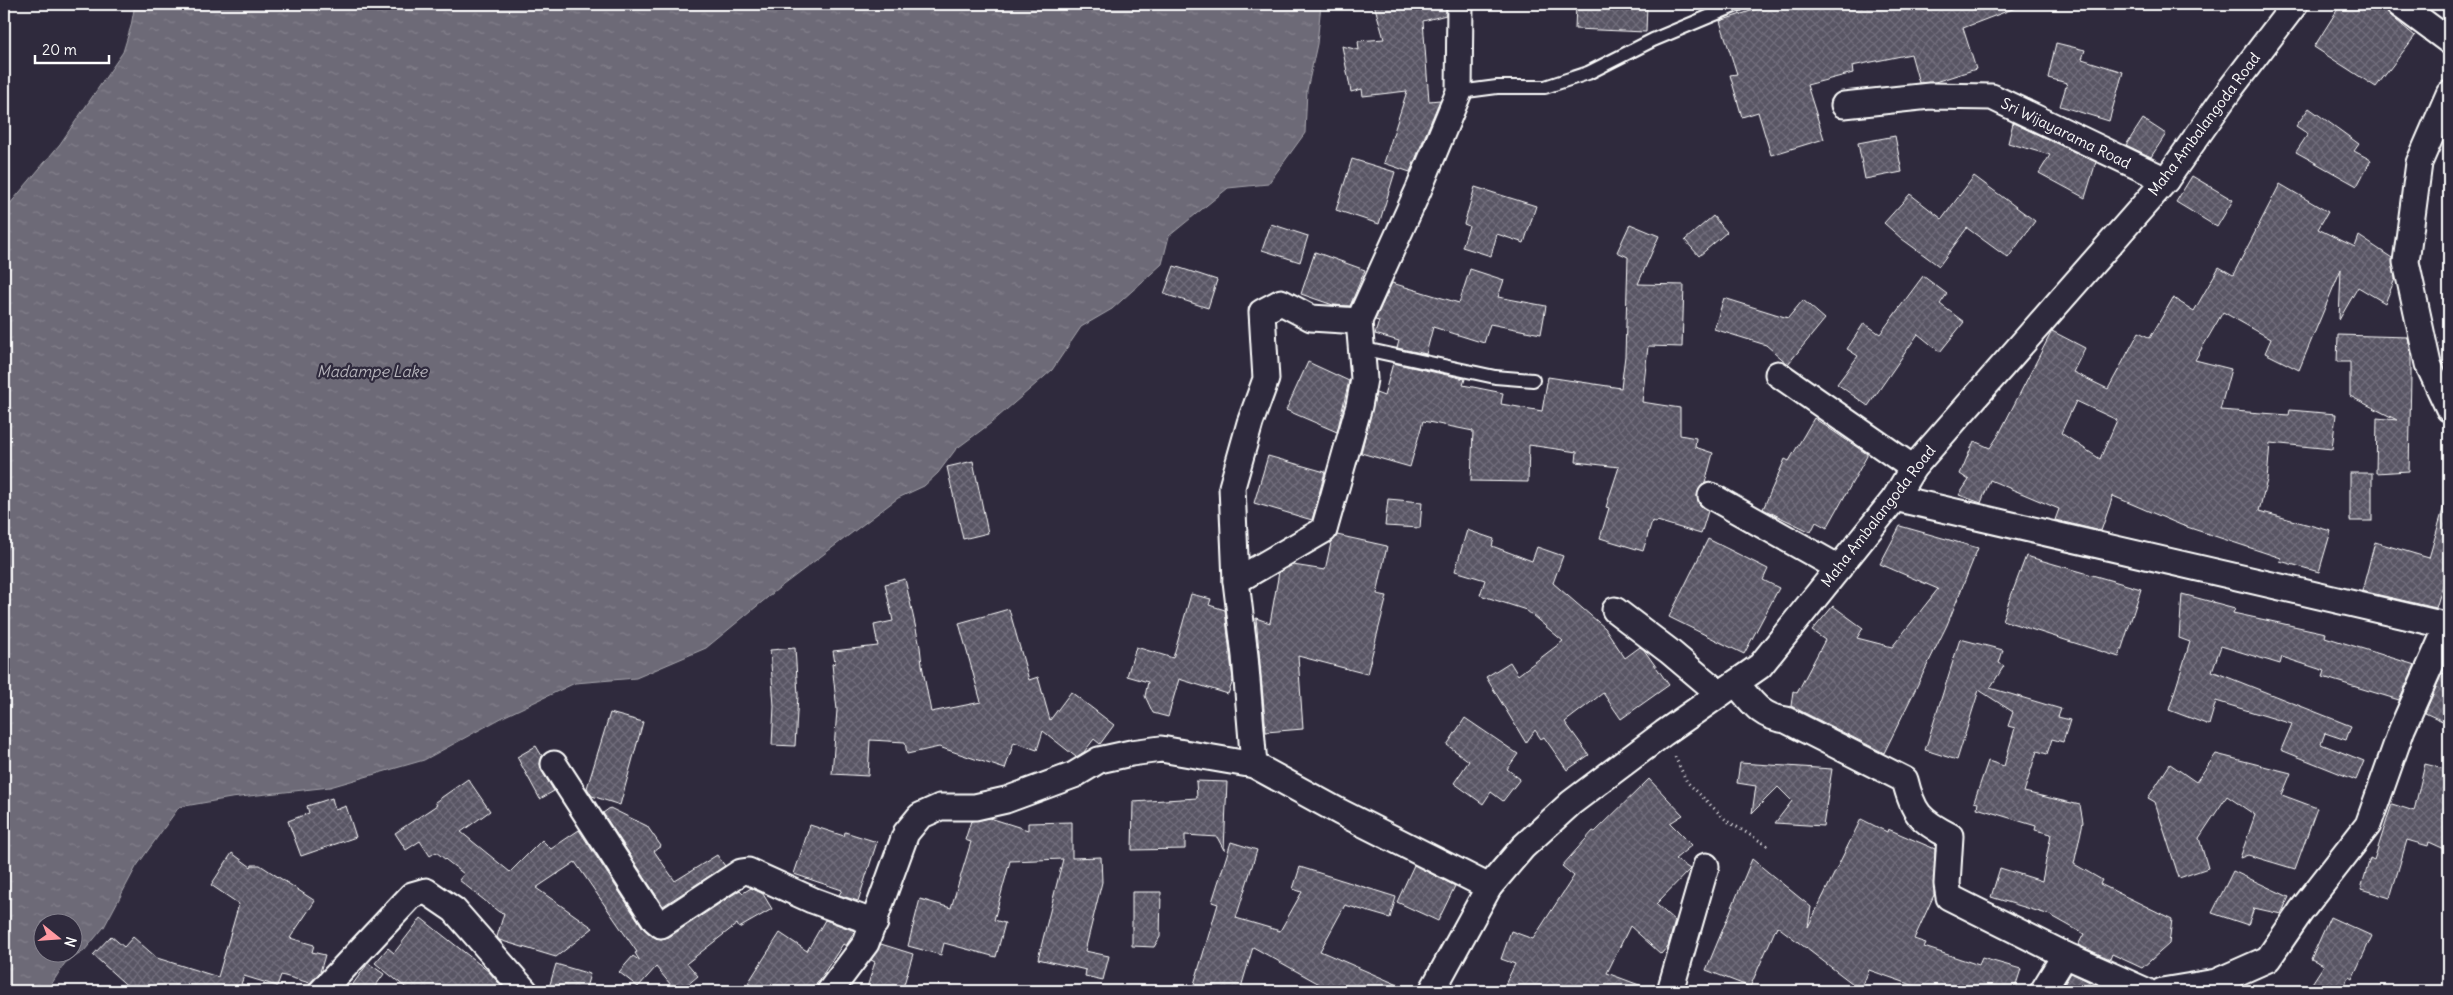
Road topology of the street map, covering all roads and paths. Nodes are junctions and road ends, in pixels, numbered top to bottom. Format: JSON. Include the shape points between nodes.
{"nodes":[{"id":1,"x":1460,"y":4,"type":"edge"},
{"id":2,"x":1739,"y":4,"type":"edge"},
{"id":3,"x":2295,"y":4,"type":"edge"},
{"id":4,"x":2399,"y":4,"type":"edge"},
{"id":5,"x":2449,"y":41,"type":"edge"},
{"id":6,"x":1459,"y":92,"type":"junction"},
{"id":7,"x":2449,"y":94,"type":"edge"},
{"id":8,"x":1844,"y":104,"type":"dead end"},
{"id":9,"x":2166,"y":180,"type":"junction"},
{"id":10,"x":1359,"y":321,"type":"junction"},
{"id":11,"x":1360,"y":348,"type":"junction"},
{"id":12,"x":1778,"y":374,"type":"dead end"},
{"id":13,"x":1533,"y":380,"type":"dead end"},
{"id":14,"x":2449,"y":409,"type":"edge"},
{"id":15,"x":1913,"y":468,"type":"junction"},
{"id":16,"x":1711,"y":496,"type":"dead end"},
{"id":17,"x":1895,"y":498,"type":"junction"},
{"id":18,"x":1838,"y":568,"type":"junction"},
{"id":19,"x":1236,"y":581,"type":"junction"},
{"id":20,"x":1615,"y":610,"type":"dead end"},
{"id":21,"x":2449,"y":625,"type":"edge"},
{"id":22,"x":1728,"y":689,"type":"junction"},
{"id":23,"x":1664,"y":733,"type":"junction"},
{"id":24,"x":554,"y":764,"type":"dead end"},
{"id":25,"x":1254,"y":765,"type":"junction"},
{"id":26,"x":1770,"y":847,"type":"dead end"},
{"id":27,"x":1706,"y":866,"type":"dead end"},
{"id":28,"x":1489,"y":887,"type":"junction"},
{"id":29,"x":875,"y":923,"type":"junction"},
{"id":30,"x":2064,"y":955,"type":"junction"},
{"id":31,"x":322,"y":991,"type":"edge"},
{"id":32,"x":525,"y":991,"type":"edge"},
{"id":33,"x":830,"y":991,"type":"edge"},
{"id":34,"x":1432,"y":991,"type":"edge"},
{"id":35,"x":1670,"y":991,"type":"edge"},
{"id":36,"x":2043,"y":991,"type":"edge"},
{"id":37,"x":2146,"y":991,"type":"edge"},
{"id":38,"x":2162,"y":991,"type":"edge"}],
"edges":[{"from":1,"to":6,"type":"street"},
{"from":2,"to":6,"type":"lane","via":[[1653,40],[1588,73],[1545,88],[1497,87]]},
{"from":3,"to":9,"type":"street","name":"Maha Ambalangoda Road"},
{"from":4,"to":5,"type":"street"},
{"from":6,"to":10,"type":"street"},
{"from":7,"to":14,"type":"street","via":[[2419,163],[2406,262],[2428,364]]},
{"from":8,"to":9,"type":"street","name":"Sri Wijayarama Road","via":[[1930,96],[1992,97]]},
{"from":9,"to":15,"type":"street","name":"Maha Ambalangoda Road"},
{"from":10,"to":11,"type":"street"},
{"from":10,"to":19,"type":"street","via":[[1311,318],[1281,302],[1262,312],[1266,379],[1232,487]]},
{"from":11,"to":13,"type":"lane","via":[[1495,377]]},
{"from":11,"to":19,"type":"street","via":[[1364,379],[1324,530]]},
{"from":12,"to":15,"type":"street"},
{"from":15,"to":17,"type":"street","name":"Maha Ambalangoda Road"},
{"from":16,"to":18,"type":"street"},
{"from":17,"to":18,"type":"street","name":"Maha Ambalangoda Road"},
{"from":17,"to":21,"type":"street"},
{"from":18,"to":22,"type":"street","name":"Maha Ambalangoda Road","via":[[1760,666]]},
{"from":19,"to":25,"type":"street"},
{"from":20,"to":22,"type":"street","via":[[1669,651]]},
{"from":21,"to":38,"type":"street","via":[[2402,729],[2368,825],[2268,959],[2216,982]]},
{"from":22,"to":23,"type":"street","name":"Maha Ambalangoda Road"},
{"from":22,"to":30,"type":"street","via":[[1767,716],[1786,720],[1905,780],[1918,816],[1929,826],[1950,836],[1947,884],[1950,897]]},
{"from":23,"to":26,"type":"path","via":[[1687,782],[1727,821]]},
{"from":23,"to":28,"type":"street","name":"Maha Ambalangoda Road","via":[[1571,802],[1524,847]]},
{"from":24,"to":29,"type":"street","via":[[661,925],[741,872],[748,871],[812,900]]},
{"from":25,"to":28,"type":"street"},
{"from":25,"to":29,"type":"street","via":[[1162,749],[1131,752],[1099,760],[1074,775],[1006,800],[976,806],[940,807],[920,816],[906,833]]},
{"from":27,"to":35,"type":"street"},
{"from":28,"to":34,"type":"street","name":"Maha Ambalangoda Road"},
{"from":29,"to":33,"type":"street","via":[[866,943]]},
{"from":30,"to":36,"type":"street"},
{"from":30,"to":37,"type":"street"},
{"from":31,"to":32,"type":"street","via":[[412,894],[426,891],[454,910]]}]}
